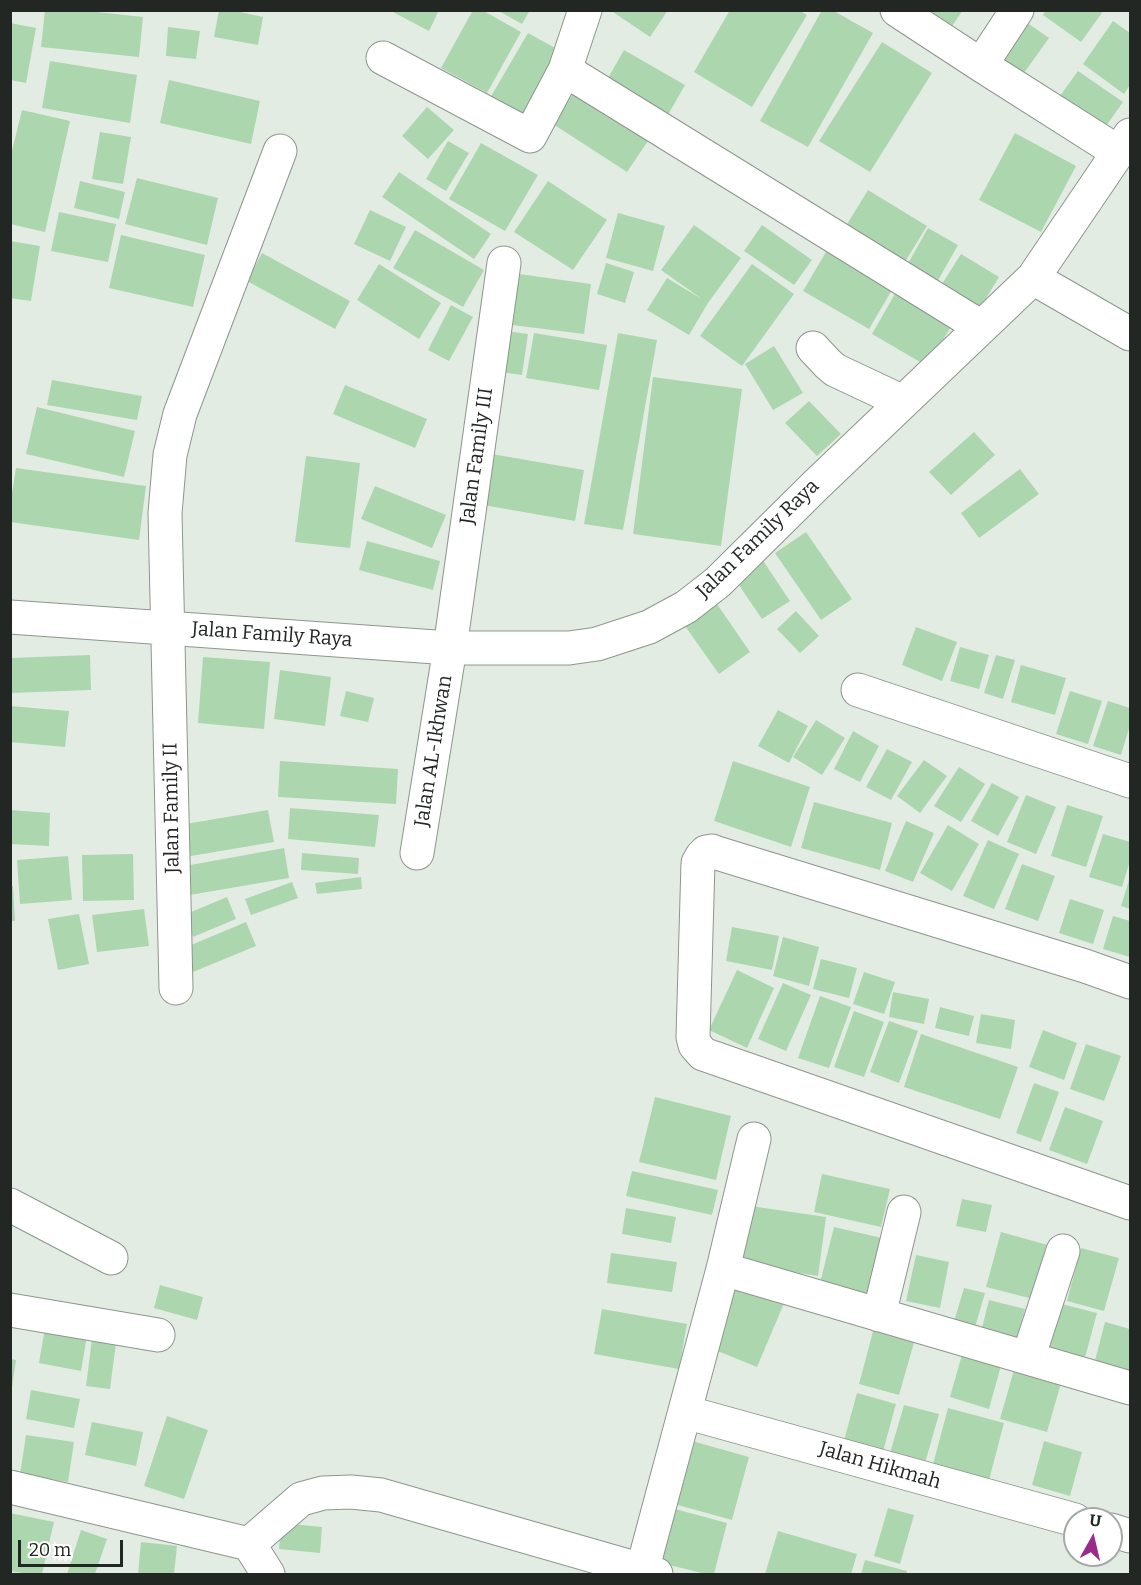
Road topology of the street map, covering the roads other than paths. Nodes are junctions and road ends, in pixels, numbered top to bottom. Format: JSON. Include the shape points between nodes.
{"nodes":[{"id":1,"x":585,"y":10,"type":"edge"},
{"id":2,"x":897,"y":10,"type":"edge"},
{"id":3,"x":1017,"y":10,"type":"edge"},
{"id":4,"x":383,"y":58,"type":"dead end"},
{"id":5,"x":981,"y":65,"type":"junction"},
{"id":6,"x":565,"y":70,"type":"junction"},
{"id":7,"x":1124,"y":143,"type":"edge"},
{"id":8,"x":280,"y":151,"type":"dead end"},
{"id":9,"x":504,"y":263,"type":"dead end"},
{"id":10,"x":1033,"y":278,"type":"junction"},
{"id":11,"x":981,"y":327,"type":"junction"},
{"id":12,"x":1131,"y":334,"type":"edge"},
{"id":13,"x":813,"y":348,"type":"dead end"},
{"id":14,"x":903,"y":402,"type":"junction"},
{"id":15,"x":10,"y":617,"type":"edge"},
{"id":16,"x":167,"y":627,"type":"junction"},
{"id":17,"x":450,"y":648,"type":"junction"},
{"id":18,"x":858,"y":690,"type":"dead end"},
{"id":19,"x":1131,"y":781,"type":"edge"},
{"id":20,"x":417,"y":853,"type":"dead end"},
{"id":21,"x":1131,"y":982,"type":"edge"},
{"id":22,"x":176,"y":988,"type":"dead end"},
{"id":23,"x":754,"y":1139,"type":"dead end"},
{"id":24,"x":1130,"y":1202,"type":"edge"},
{"id":25,"x":10,"y":1205,"type":"edge"},
{"id":26,"x":904,"y":1212,"type":"dead end"},
{"id":27,"x":1063,"y":1251,"type":"dead end"},
{"id":28,"x":111,"y":1258,"type":"dead end"},
{"id":29,"x":723,"y":1269,"type":"junction"},
{"id":30,"x":10,"y":1310,"type":"edge"},
{"id":31,"x":879,"y":1315,"type":"junction"},
{"id":32,"x":158,"y":1335,"type":"dead end"},
{"id":33,"x":1028,"y":1358,"type":"junction"},
{"id":34,"x":1131,"y":1388,"type":"edge"},
{"id":35,"x":686,"y":1412,"type":"junction"},
{"id":36,"x":10,"y":1487,"type":"edge"},
{"id":37,"x":1063,"y":1517,"type":"edge"},
{"id":38,"x":249,"y":1544,"type":"junction"},
{"id":39,"x":649,"y":1573,"type":"edge"},
{"id":40,"x":268,"y":1575,"type":"edge"}],
"edges":[{"from":1,"to":6,"type":"street"},
{"from":2,"to":5,"type":"street"},
{"from":3,"to":5,"type":"street"},
{"from":4,"to":6,"type":"street","via":[[530,136]]},
{"from":5,"to":7,"type":"street"},
{"from":6,"to":11,"type":"street"},
{"from":7,"to":10,"type":"street","name":"Jalan Family Raya"},
{"from":8,"to":16,"type":"street","name":"Jalan Family II","via":[[180,414],[170,455],[165,513]]},
{"from":9,"to":17,"type":"street","name":"Jalan Family III"},
{"from":10,"to":11,"type":"street","name":"Jalan Family Raya"},
{"from":10,"to":12,"type":"street"},
{"from":11,"to":14,"type":"street","name":"Jalan Family Raya"},
{"from":13,"to":14,"type":"street","via":[[836,370]]},
{"from":14,"to":17,"type":"street","name":"Jalan Family Raya","via":[[718,582],[686,608],[649,627],[597,644],[569,648]]},
{"from":15,"to":16,"type":"street","name":"Jalan Family Raya"},
{"from":16,"to":17,"type":"street","name":"Jalan Family Raya"},
{"from":16,"to":22,"type":"street","name":"Jalan Family II"},
{"from":17,"to":20,"type":"street","name":"Jalan AL-Ikhwan"},
{"from":18,"to":19,"type":"street"},
{"from":21,"to":24,"type":"street","via":[[717,853],[706,852],[698,863],[693,1038],[703,1054]]},
{"from":23,"to":29,"type":"street"},
{"from":25,"to":28,"type":"street"},
{"from":26,"to":31,"type":"street"},
{"from":27,"to":33,"type":"street"},
{"from":29,"to":31,"type":"street"},
{"from":29,"to":35,"type":"street"},
{"from":30,"to":32,"type":"street"},
{"from":31,"to":33,"type":"street"},
{"from":33,"to":34,"type":"street"},
{"from":35,"to":37,"type":"street","name":"Jalan Hikmah"},
{"from":35,"to":39,"type":"street"},
{"from":36,"to":38,"type":"street"},
{"from":38,"to":39,"type":"street","via":[[302,1499],[351,1492],[381,1495]]},
{"from":38,"to":40,"type":"street"}]}
